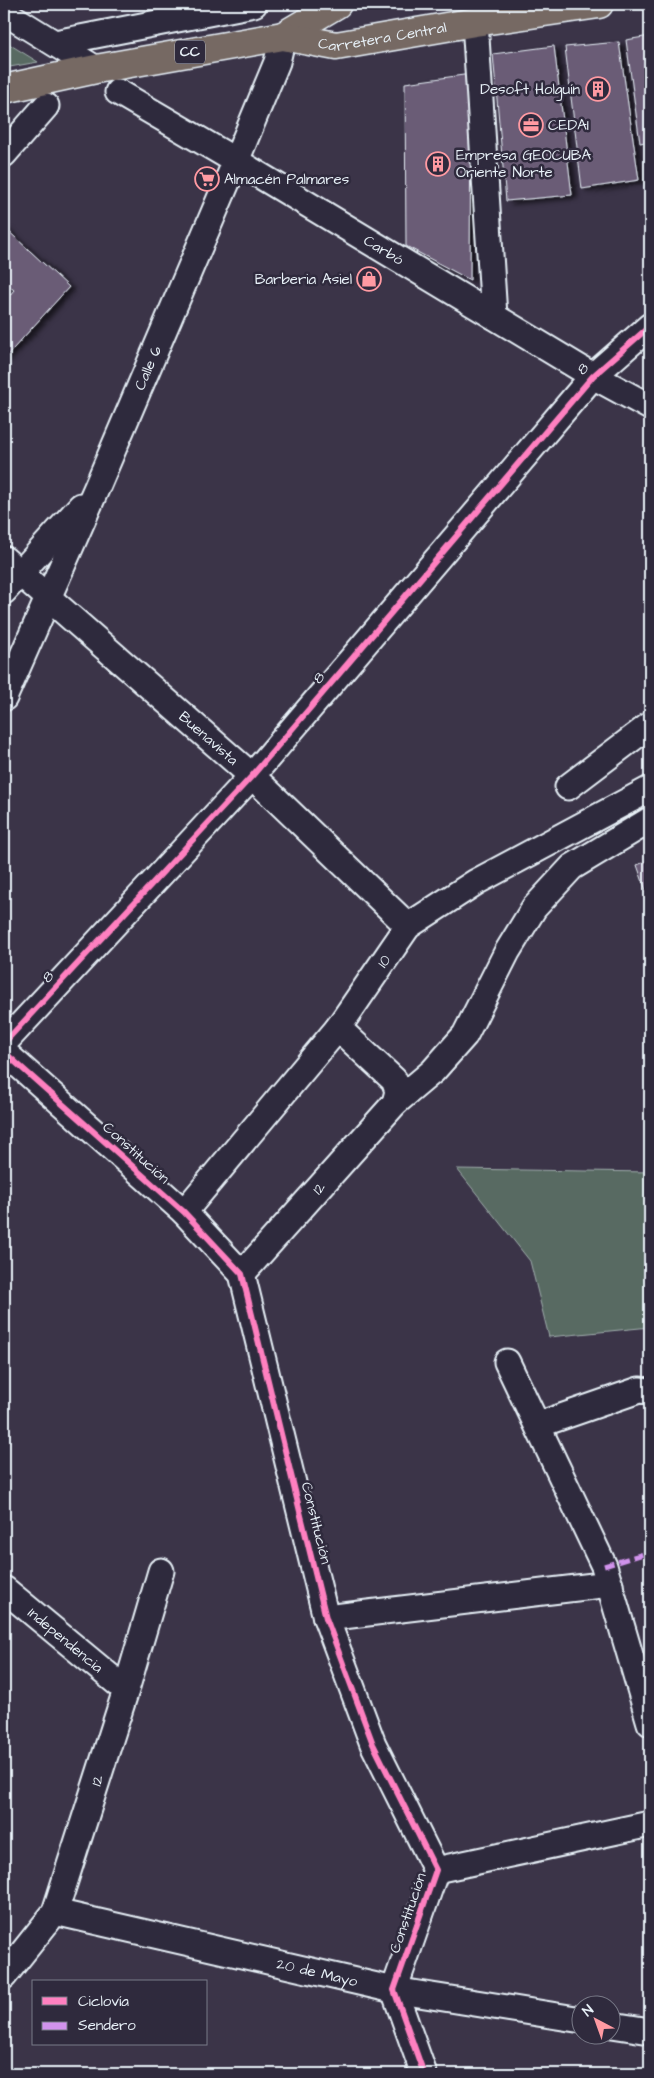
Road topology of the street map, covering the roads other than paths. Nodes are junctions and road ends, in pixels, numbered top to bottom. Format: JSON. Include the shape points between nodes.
{"nodes":[{"id":1,"x":254,"y":4,"type":"edge"},
{"id":2,"x":302,"y":4,"type":"edge"},
{"id":3,"x":336,"y":4,"type":"edge"},
{"id":4,"x":599,"y":4,"type":"edge"},
{"id":5,"x":4,"y":12,"type":"edge"},
{"id":6,"x":474,"y":22,"type":"junction"},
{"id":7,"x":284,"y":36,"type":"junction"},
{"id":8,"x":55,"y":43,"type":"junction"},
{"id":9,"x":96,"y":69,"type":"junction"},
{"id":10,"x":4,"y":89,"type":"edge"},
{"id":11,"x":118,"y":92,"type":"dead end"},
{"id":12,"x":46,"y":106,"type":"dead end"},
{"id":13,"x":4,"y":154,"type":"edge"},
{"id":14,"x":236,"y":160,"type":"junction"},
{"id":15,"x":494,"y":316,"type":"junction"},
{"id":16,"x":650,"y":326,"type":"edge"},
{"id":17,"x":593,"y":376,"type":"junction"},
{"id":18,"x":650,"y":407,"type":"edge"},
{"id":19,"x":97,"y":487,"type":"junction"},
{"id":20,"x":12,"y":566,"type":"edge"},
{"id":21,"x":4,"y":591,"type":"edge"},
{"id":22,"x":47,"y":597,"type":"junction"},
{"id":23,"x":4,"y":698,"type":"edge"},
{"id":24,"x":650,"y":726,"type":"edge"},
{"id":25,"x":252,"y":776,"type":"junction"},
{"id":26,"x":568,"y":787,"type":"dead end"},
{"id":27,"x":650,"y":789,"type":"edge"},
{"id":28,"x":650,"y":820,"type":"edge"},
{"id":29,"x":408,"y":926,"type":"junction"},
{"id":30,"x":338,"y":1028,"type":"junction"},
{"id":31,"x":4,"y":1043,"type":"edge"},
{"id":32,"x":4,"y":1052,"type":"edge"},
{"id":33,"x":396,"y":1103,"type":"junction"},
{"id":34,"x":184,"y":1212,"type":"junction"},
{"id":35,"x":242,"y":1274,"type":"junction"},
{"id":36,"x":507,"y":1362,"type":"dead end"},
{"id":37,"x":650,"y":1391,"type":"edge"},
{"id":38,"x":538,"y":1425,"type":"junction"},
{"id":39,"x":160,"y":1571,"type":"dead end"},
{"id":40,"x":610,"y":1584,"type":"junction"},
{"id":41,"x":4,"y":1589,"type":"edge"},
{"id":42,"x":326,"y":1618,"type":"junction"},
{"id":43,"x":126,"y":1690,"type":"junction"},
{"id":44,"x":650,"y":1723,"type":"edge"},
{"id":45,"x":650,"y":1824,"type":"edge"},
{"id":46,"x":436,"y":1870,"type":"junction"},
{"id":47,"x":56,"y":1912,"type":"junction"},
{"id":48,"x":4,"y":1976,"type":"edge"},
{"id":49,"x":394,"y":1990,"type":"junction"},
{"id":50,"x":572,"y":2018,"type":"edge"},
{"id":51,"x":622,"y":2027,"type":"edge"},
{"id":52,"x":650,"y":2031,"type":"edge"},
{"id":53,"x":424,"y":2074,"type":"edge"}],
"edges":[{"from":1,"to":8,"type":"street"},
{"from":2,"to":7,"type":"main road"},
{"from":3,"to":7,"type":"main road","name":"Carretera Central","number":"CC"},
{"from":4,"to":6,"type":"main road","name":"Carretera Central","number":"CC"},
{"from":5,"to":8,"type":"street"},
{"from":6,"to":7,"type":"main road","name":"Carretera Central","number":"CC","via":[[336,46]]},
{"from":6,"to":15,"type":"street"},
{"from":7,"to":9,"type":"main road","name":"Carretera Central","number":"CC"},
{"from":7,"to":14,"type":"street","name":"Calle 6","via":[[277,62]]},
{"from":8,"to":9,"type":"street"},
{"from":9,"to":10,"type":"main road","name":"Carretera Central","number":"CC"},
{"from":11,"to":14,"type":"street","name":"Carbó"},
{"from":12,"to":13,"type":"street"},
{"from":14,"to":15,"type":"street","name":"Carbó"},
{"from":14,"to":19,"type":"street","name":"Calle 6"},
{"from":15,"to":17,"type":"street","name":"Carbó"},
{"from":16,"to":17,"type":"street","name":"8"},
{"from":17,"to":18,"type":"street","name":"Carbó"},
{"from":17,"to":25,"type":"street","name":"8"},
{"from":19,"to":20,"type":"street"},
{"from":19,"to":22,"type":"street","name":"Calle 6"},
{"from":20,"to":21,"type":"street"},
{"from":20,"to":22,"type":"street","name":"Buenavista"},
{"from":22,"to":23,"type":"street","name":"Calle 6"},
{"from":22,"to":25,"type":"street","name":"Buenavista"},
{"from":24,"to":26,"type":"street"},
{"from":25,"to":29,"type":"street","name":"Buenavista"},
{"from":25,"to":31,"type":"street","name":"8"},
{"from":27,"to":29,"type":"street","name":"10","via":[[476,882]]},
{"from":28,"to":33,"type":"street","name":"12","via":[[572,867],[540,901],[507,952],[465,1034],[433,1071]]},
{"from":29,"to":30,"type":"street","name":"10"},
{"from":30,"to":33,"type":"street","via":[[394,1080],[398,1091]]},
{"from":30,"to":34,"type":"street","name":"10"},
{"from":32,"to":34,"type":"street","name":"Constitución"},
{"from":33,"to":35,"type":"street","name":"12"},
{"from":34,"to":35,"type":"street","name":"Constitución"},
{"from":35,"to":42,"type":"street","name":"Constitución"},
{"from":36,"to":38,"type":"street"},
{"from":37,"to":38,"type":"street","via":[[639,1390]]},
{"from":38,"to":40,"type":"street"},
{"from":39,"to":43,"type":"street","name":"12"},
{"from":40,"to":42,"type":"street"},
{"from":40,"to":44,"type":"street"},
{"from":41,"to":43,"type":"street","name":"Independencia"},
{"from":42,"to":46,"type":"street","name":"Constitución","via":[[373,1744]]},
{"from":43,"to":47,"type":"street","name":"12"},
{"from":45,"to":46,"type":"street"},
{"from":46,"to":49,"type":"street","name":"Constitución"},
{"from":47,"to":48,"type":"street","name":"12"},
{"from":47,"to":49,"type":"street","name":"20 de Mayo"},
{"from":49,"to":50,"type":"street","name":"20 de Mayo"},
{"from":49,"to":53,"type":"street"},
{"from":51,"to":52,"type":"street"}]}
